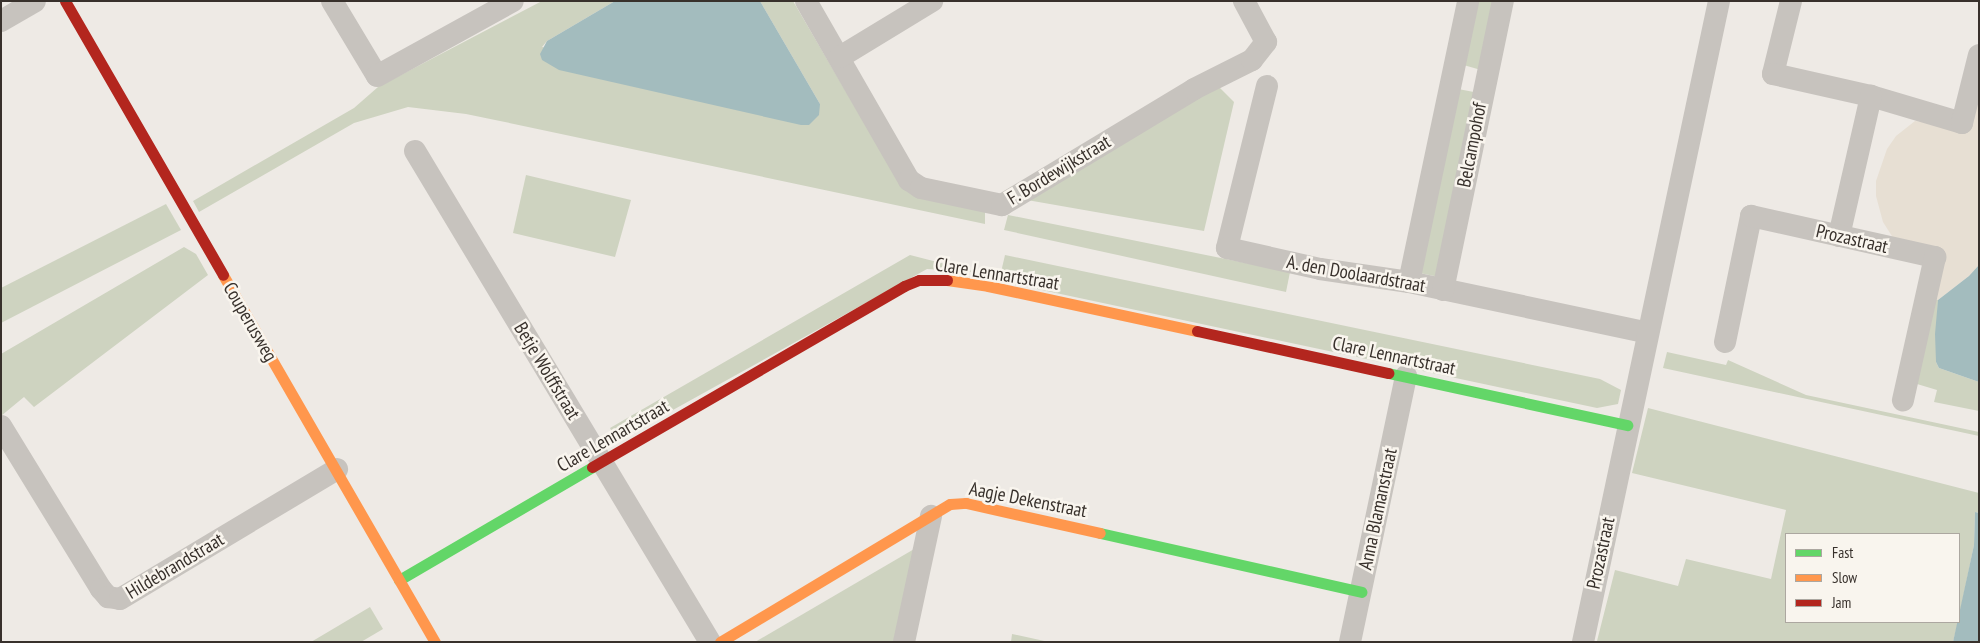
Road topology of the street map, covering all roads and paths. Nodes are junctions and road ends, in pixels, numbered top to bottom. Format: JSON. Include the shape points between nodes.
{"nodes":[{"id":1,"x":35,"y":1,"type":"edge"},
{"id":2,"x":65,"y":1,"type":"edge"},
{"id":3,"x":332,"y":1,"type":"edge"},
{"id":4,"x":512,"y":1,"type":"edge"},
{"id":5,"x":806,"y":1,"type":"edge"},
{"id":6,"x":932,"y":1,"type":"edge"},
{"id":7,"x":1244,"y":1,"type":"edge"},
{"id":8,"x":1468,"y":1,"type":"edge"},
{"id":9,"x":1503,"y":1,"type":"edge"},
{"id":10,"x":1719,"y":1,"type":"edge"},
{"id":11,"x":1791,"y":1,"type":"edge"},
{"id":12,"x":1,"y":21,"type":"edge"},
{"id":13,"x":1979,"y":55,"type":"edge"},
{"id":14,"x":840,"y":57,"type":"junction"},
{"id":15,"x":1267,"y":86,"type":"dead end"},
{"id":16,"x":1871,"y":96,"type":"junction"},
{"id":17,"x":415,"y":151,"type":"dead end"},
{"id":18,"x":1839,"y":236,"type":"junction"},
{"id":19,"x":1409,"y":282,"type":"junction"},
{"id":20,"x":1443,"y":290,"type":"junction"},
{"id":21,"x":1648,"y":333,"type":"junction"},
{"id":22,"x":1725,"y":342,"type":"dead end"},
{"id":23,"x":1406,"y":376,"type":"junction"},
{"id":24,"x":1903,"y":400,"type":"dead end"},
{"id":25,"x":1628,"y":425,"type":"junction"},
{"id":26,"x":1,"y":426,"type":"edge"},
{"id":27,"x":602,"y":464,"type":"junction"},
{"id":28,"x":337,"y":470,"type":"junction"},
{"id":29,"x":931,"y":516,"type":"junction"},
{"id":30,"x":399,"y":580,"type":"junction"},
{"id":31,"x":1361,"y":592,"type":"junction"},
{"id":32,"x":435,"y":642,"type":"edge"},
{"id":33,"x":710,"y":642,"type":"edge"},
{"id":34,"x":720,"y":642,"type":"edge"},
{"id":35,"x":904,"y":642,"type":"edge"},
{"id":36,"x":1350,"y":642,"type":"edge"},
{"id":37,"x":1583,"y":642,"type":"edge"}],
"edges":[{"from":1,"to":12,"type":"street"},
{"from":2,"to":28,"type":"street","name":"Couperusweg"},
{"from":3,"to":4,"type":"street","via":[[377,76]]},
{"from":5,"to":14,"type":"street","name":"F. Bordewijkstraat"},
{"from":6,"to":14,"type":"street"},
{"from":7,"to":14,"type":"street","name":"F. Bordewijkstraat","via":[[1266,42],[1252,60],[1194,89],[1002,205],[921,188],[909,180]]},
{"from":8,"to":19,"type":"street","name":"Belcampohof"},
{"from":9,"to":20,"type":"street","name":"Belcampohof"},
{"from":10,"to":21,"type":"street"},
{"from":11,"to":16,"type":"street","via":[[1773,74]]},
{"from":13,"to":16,"type":"street","via":[[1962,122]]},
{"from":15,"to":19,"type":"street","name":"A. den Doolaardstraat","via":[[1227,248],[1320,269]]},
{"from":16,"to":18,"type":"street"},
{"from":17,"to":27,"type":"street","name":"Betje Wolffstraat"},
{"from":18,"to":22,"type":"street","name":"Prozastraat","via":[[1751,216]]},
{"from":18,"to":24,"type":"street","name":"Prozastraat","via":[[1935,257]]},
{"from":19,"to":20,"type":"street","name":"A. den Doolaardstraat"},
{"from":20,"to":21,"type":"street","name":"A. den Doolaardstraat"},
{"from":21,"to":25,"type":"street","name":"Prozastraat"},
{"from":23,"to":25,"type":"street","name":"Clare Lennartstraat"},
{"from":23,"to":27,"type":"street","name":"Clare Lennartstraat","via":[[988,286],[939,279],[919,280]]},
{"from":23,"to":31,"type":"street","name":"Anna Blamanstraat"},
{"from":25,"to":37,"type":"street","name":"Prozastraat"},
{"from":26,"to":28,"type":"street","name":"Hildebrandstraat","via":[[100,589],[108,597],[120,599]]},
{"from":27,"to":30,"type":"street","name":"Clare Lennartstraat"},
{"from":27,"to":33,"type":"street","name":"Betje Wolffstraat"},
{"from":28,"to":30,"type":"street","name":"Couperusweg"},
{"from":29,"to":31,"type":"street","name":"Aagje Dekenstraat","via":[[950,504],[966,503]]},
{"from":29,"to":34,"type":"street","name":"Aagje Dekenstraat"},
{"from":29,"to":35,"type":"street"},
{"from":30,"to":32,"type":"street","name":"Couperusweg"},
{"from":31,"to":36,"type":"street","name":"Anna Blamanstraat"}]}
